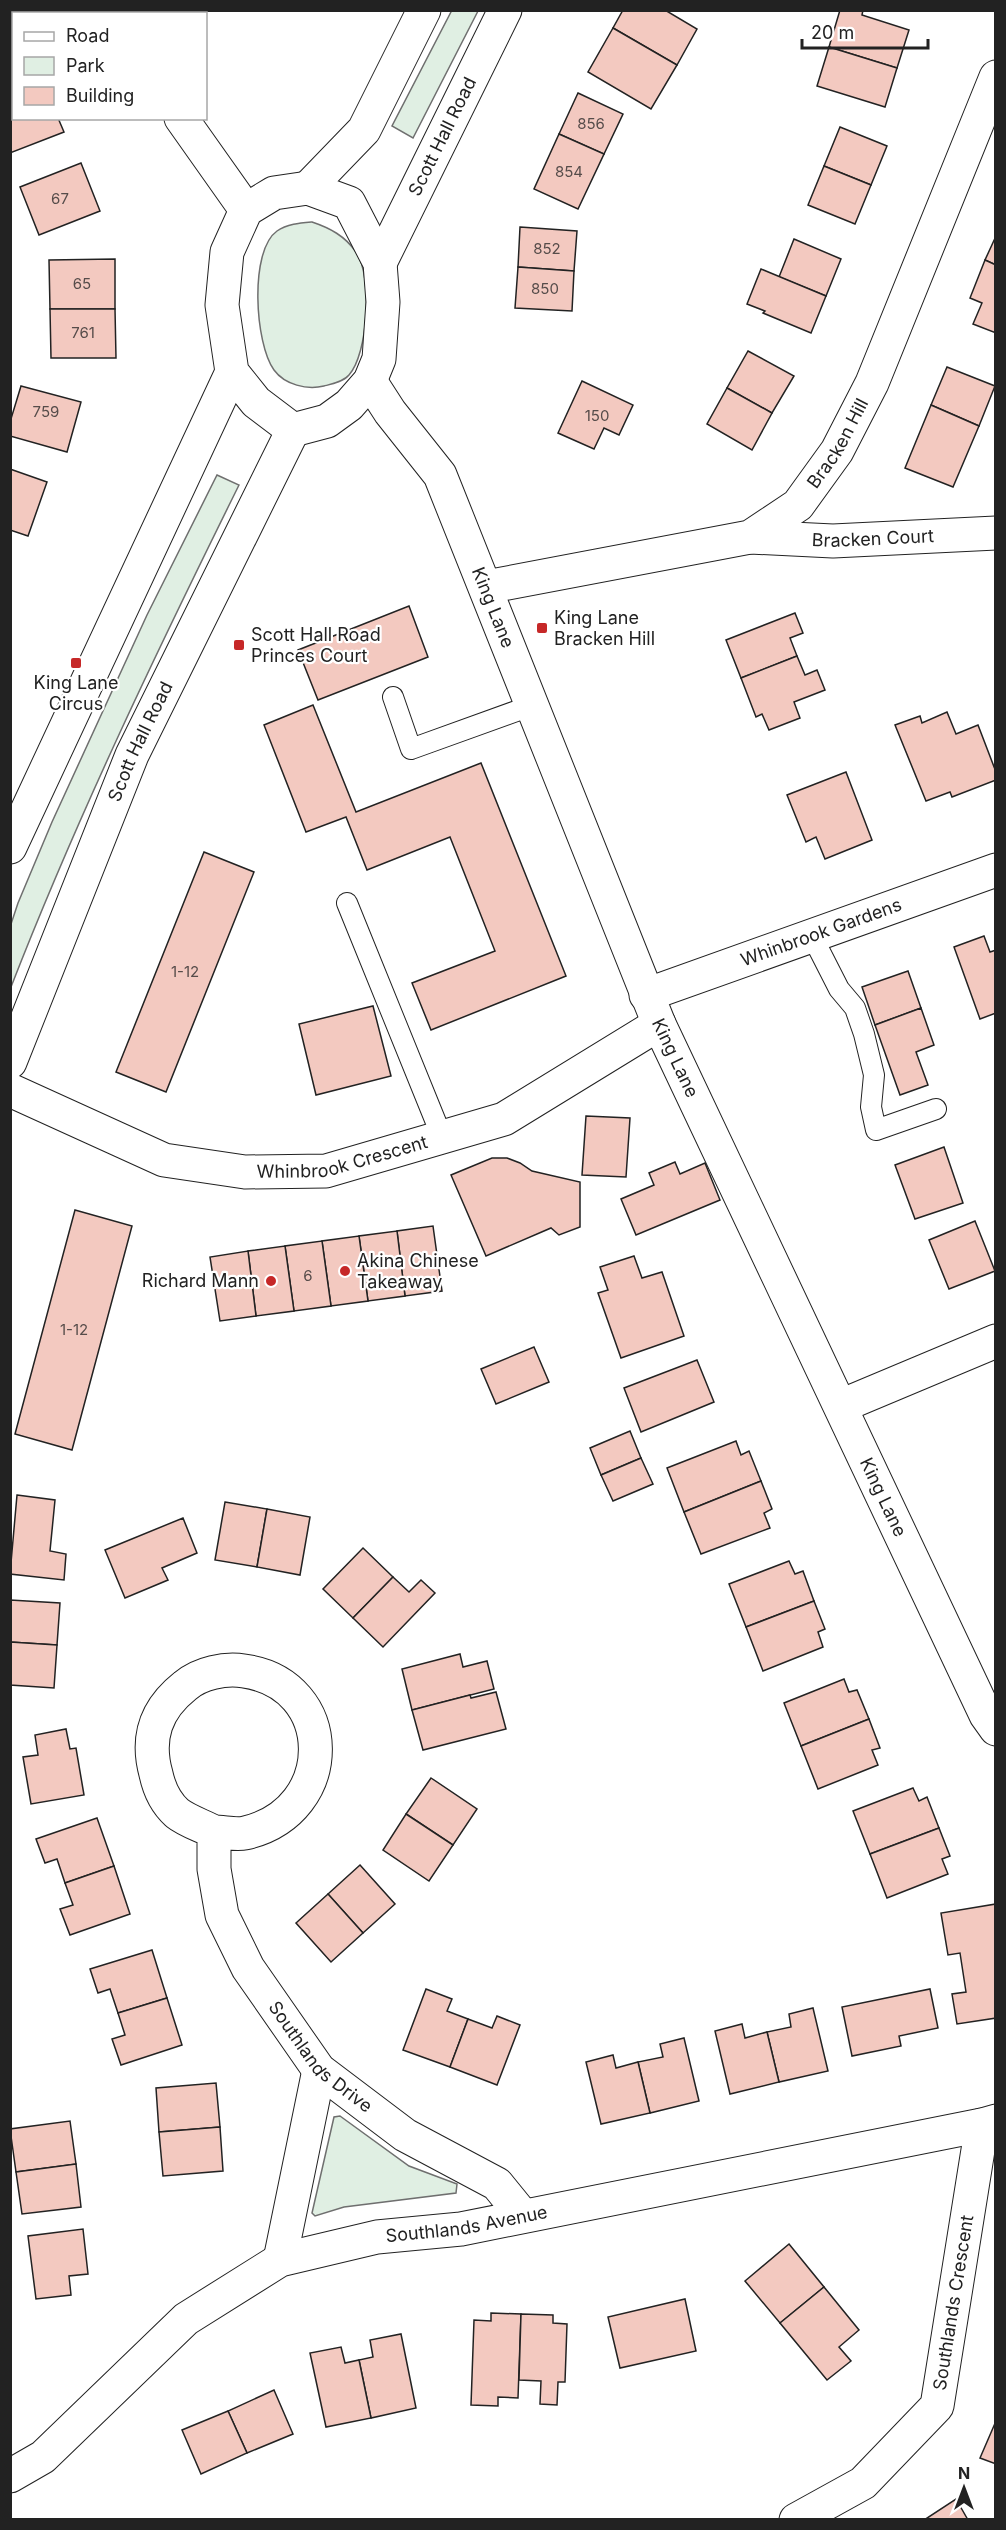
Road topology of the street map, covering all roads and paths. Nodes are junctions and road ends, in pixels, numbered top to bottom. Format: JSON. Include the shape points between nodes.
{"nodes":[{"id":1,"x":424,"y":10,"type":"edge"},
{"id":2,"x":505,"y":10,"type":"edge"},
{"id":3,"x":996,"y":77,"type":"edge"},
{"id":4,"x":182,"y":120,"type":"edge"},
{"id":5,"x":308,"y":188,"type":"junction"},
{"id":6,"x":246,"y":210,"type":"junction"},
{"id":7,"x":380,"y":263,"type":"junction"},
{"id":8,"x":232,"y":372,"type":"junction"},
{"id":9,"x":370,"y":381,"type":"junction"},
{"id":10,"x":293,"y":430,"type":"junction"},
{"id":11,"x":996,"y":533,"type":"edge"},
{"id":12,"x":750,"y":537,"type":"junction"},
{"id":13,"x":486,"y":587,"type":"junction"},
{"id":14,"x":393,"y":697,"type":"dead end"},
{"id":15,"x":533,"y":705,"type":"junction"},
{"id":16,"x":10,"y":848,"type":"edge"},
{"id":17,"x":996,"y":870,"type":"edge"},
{"id":18,"x":347,"y":903,"type":"dead end"},
{"id":19,"x":812,"y":936,"type":"junction"},
{"id":20,"x":653,"y":1010,"type":"junction"},
{"id":21,"x":10,"y":1062,"type":"edge"},
{"id":22,"x":10,"y":1090,"type":"edge"},
{"id":23,"x":936,"y":1109,"type":"dead end"},
{"id":24,"x":442,"y":1137,"type":"junction"},
{"id":25,"x":996,"y":1341,"type":"edge"},
{"id":26,"x":841,"y":1406,"type":"junction"},
{"id":27,"x":996,"y":1729,"type":"edge"},
{"id":28,"x":214,"y":1832,"type":"junction"},
{"id":29,"x":319,"y":2070,"type":"junction"},
{"id":30,"x":989,"y":2123,"type":"edge"},
{"id":31,"x":523,"y":2216,"type":"junction"},
{"id":32,"x":280,"y":2260,"type":"junction"},
{"id":33,"x":10,"y":2476,"type":"edge"},
{"id":34,"x":796,"y":2520,"type":"edge"}],
"edges":[{"from":1,"to":5,"type":"main road","via":[[364,130]]},
{"from":2,"to":7,"type":"main road","name":"Scott Hall Road"},
{"from":3,"to":12,"type":"main road","name":"Bracken Hill","via":[[872,384],[837,451],[798,505]]},
{"from":4,"to":6,"type":"main road"},
{"from":5,"to":6,"type":"main road","via":[[274,193]]},
{"from":5,"to":7,"type":"main road","via":[[349,203]]},
{"from":6,"to":8,"type":"main road","via":[[227,252],[222,305]]},
{"from":7,"to":9,"type":"main road","via":[[382,333],[379,359]]},
{"from":8,"to":10,"type":"main road","via":[[256,402]]},
{"from":8,"to":16,"type":"main road"},
{"from":9,"to":10,"type":"main road","via":[[349,405],[327,421]]},
{"from":9,"to":13,"type":"main road","name":"King Lane","via":[[440,475]]},
{"from":10,"to":21,"type":"main road","name":"Scott Hall Road","via":[[132,755]]},
{"from":11,"to":12,"type":"main road","name":"Bracken Court","via":[[833,541]]},
{"from":12,"to":13,"type":"main road","name":"Bracken Hill"},
{"from":13,"to":15,"type":"main road","name":"King Lane"},
{"from":14,"to":15,"type":"lane","via":[[411,749]]},
{"from":15,"to":20,"type":"main road","name":"King Lane"},
{"from":17,"to":19,"type":"main road","name":"Whinbrook Gardens"},
{"from":18,"to":24,"type":"lane"},
{"from":19,"to":20,"type":"main road","name":"Whinbrook Gardens"},
{"from":19,"to":23,"type":"lane","via":[[839,989],[855,1008],[864,1034],[874,1075],[871,1107],[876,1130]]},
{"from":20,"to":24,"type":"main road","name":"Whinbrook Crescent","via":[[504,1119]]},
{"from":20,"to":26,"type":"main road","name":"King Lane"},
{"from":22,"to":24,"type":"main road","name":"Whinbrook Crescent","via":[[164,1160],[245,1172],[326,1171]]},
{"from":25,"to":26,"type":"main road"},
{"from":26,"to":27,"type":"main road","name":"King Lane"},
{"from":28,"to":28,"type":"main road","via":[[243,1834],[270,1826],[285,1816],[304,1795],[316,1759],[314,1730],[300,1702],[279,1683],[258,1673],[230,1668],[192,1680],[170,1698],[154,1727],[150,1755],[160,1790],[177,1813]]},
{"from":28,"to":29,"type":"main road","name":"Southlands Drive","via":[[214,1869],[222,1915],[248,1968]]},
{"from":29,"to":31,"type":"main road","name":"Southlands Drive","via":[[405,2135],[497,2184]]},
{"from":29,"to":32,"type":"main road"},
{"from":30,"to":31,"type":"main road","name":"Southlands Avenue"},
{"from":30,"to":34,"type":"main road","name":"Southlands Crescent","via":[[937,2406],[863,2483]]},
{"from":31,"to":32,"type":"main road","name":"Southlands Avenue","via":[[461,2229],[378,2237]]},
{"from":32,"to":33,"type":"main road","name":"Southlands Avenue","via":[[186,2319],[43,2457]]}]}
